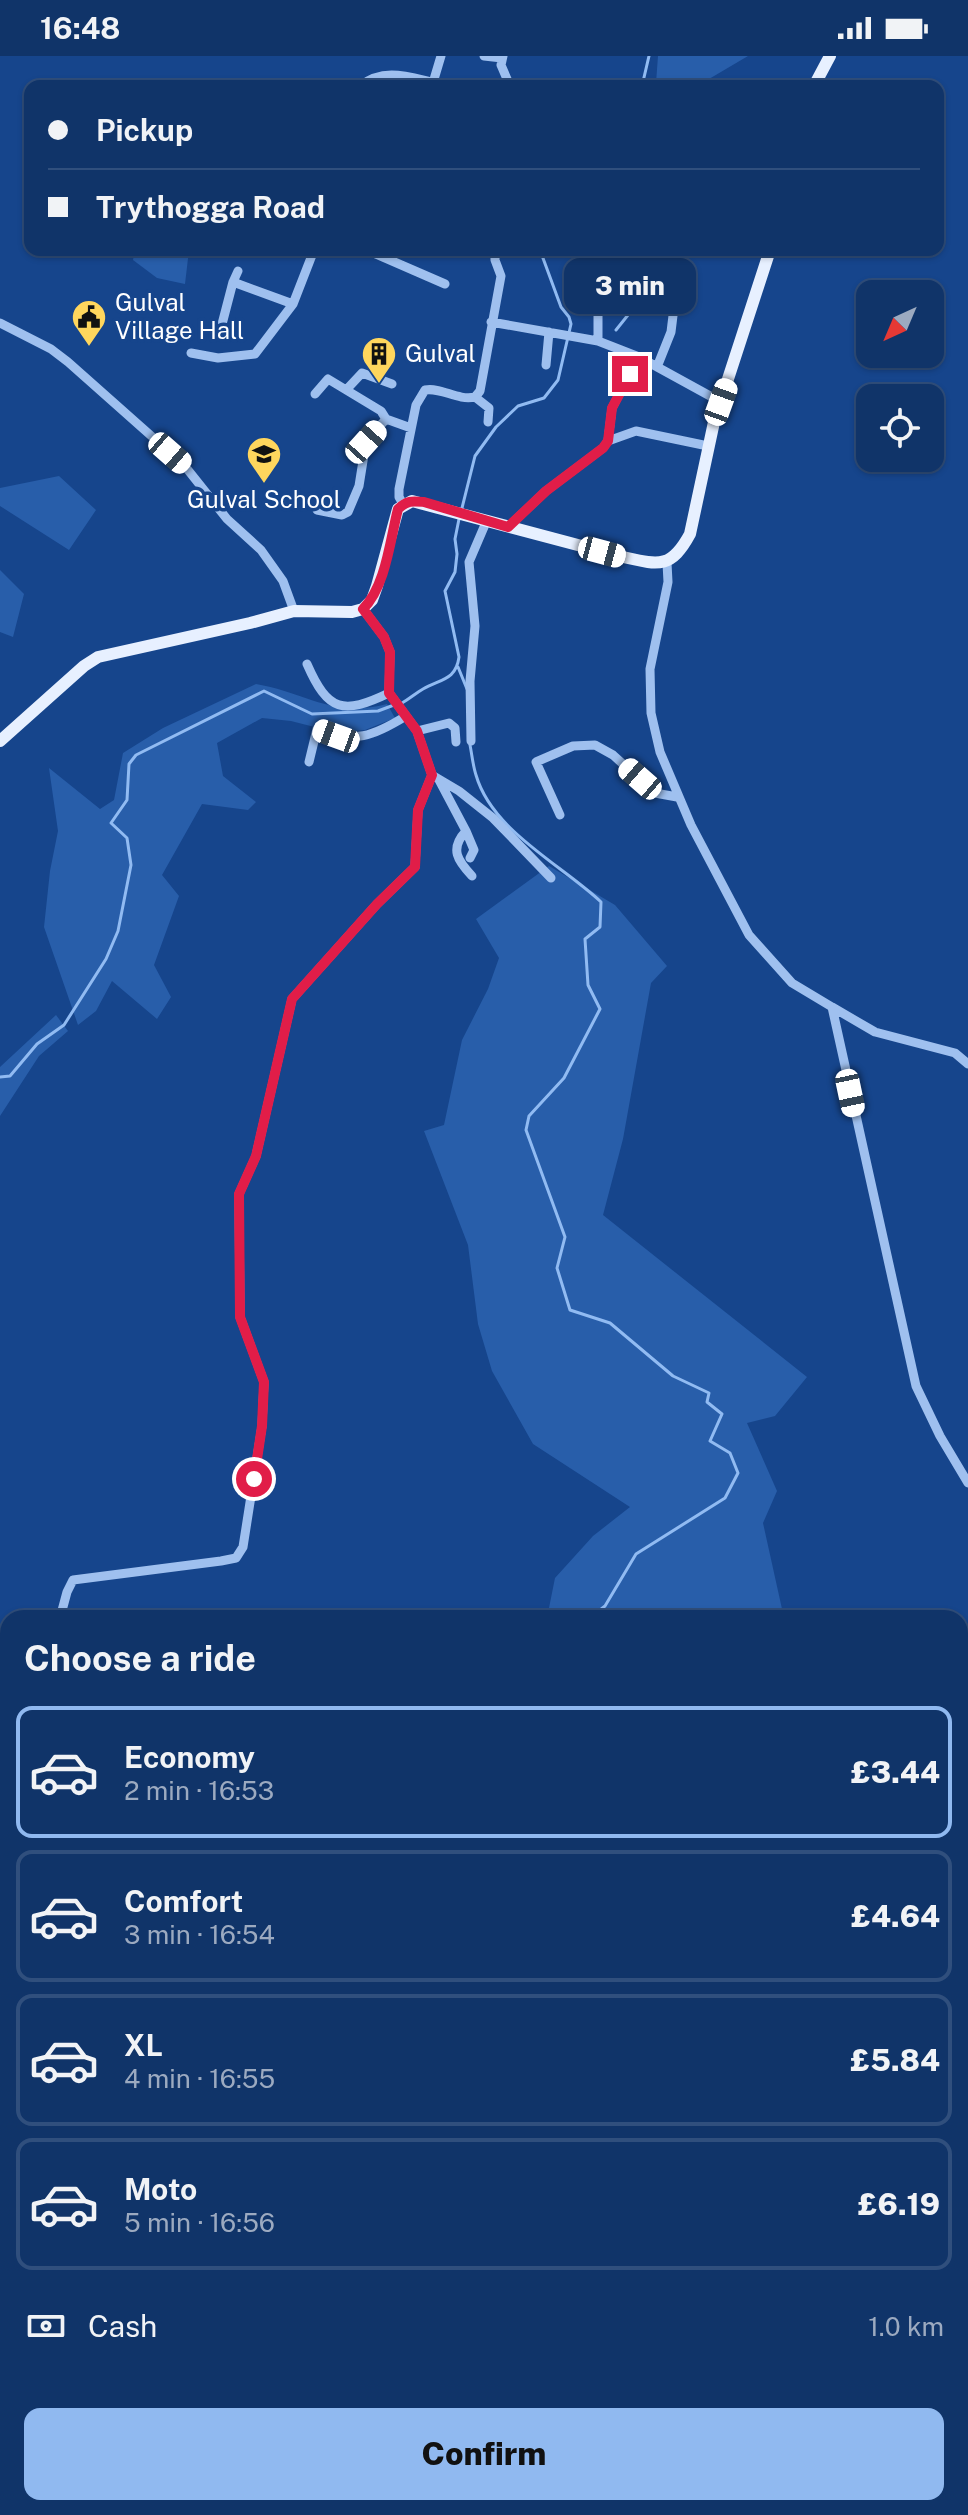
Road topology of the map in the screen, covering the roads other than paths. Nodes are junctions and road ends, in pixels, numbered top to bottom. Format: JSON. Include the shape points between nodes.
{"nodes":[{"id":1,"x":441,"y":56,"type":"edge"},
{"id":2,"x":484,"y":56,"type":"edge"},
{"id":3,"x":830,"y":56,"type":"edge"},
{"id":4,"x":503,"y":57,"type":"edge"},
{"id":5,"x":370,"y":80,"type":"edge"},
{"id":6,"x":401,"y":80,"type":"edge"},
{"id":7,"x":433,"y":80,"type":"edge"},
{"id":8,"x":507,"y":80,"type":"edge"},
{"id":9,"x":817,"y":80,"type":"edge"},
{"id":10,"x":312,"y":256,"type":"edge"},
{"id":11,"x":381,"y":256,"type":"edge"},
{"id":12,"x":495,"y":256,"type":"edge"},
{"id":13,"x":680,"y":256,"type":"edge"},
{"id":14,"x":768,"y":256,"type":"edge"},
{"id":15,"x":579,"y":257,"type":"dead end"},
{"id":16,"x":238,"y":271,"type":"dead end"},
{"id":17,"x":233,"y":282,"type":"junction"},
{"id":18,"x":445,"y":284,"type":"dead end"},
{"id":19,"x":293,"y":304,"type":"junction"},
{"id":20,"x":491,"y":322,"type":"junction"},
{"id":21,"x":0,"y":323,"type":"edge"},
{"id":22,"x":221,"y":328,"type":"dead end"},
{"id":23,"x":549,"y":332,"type":"junction"},
{"id":24,"x":598,"y":341,"type":"junction"},
{"id":25,"x":191,"y":353,"type":"dead end"},
{"id":26,"x":639,"y":357,"type":"junction"},
{"id":27,"x":546,"y":365,"type":"dead end"},
{"id":28,"x":657,"y":367,"type":"junction"},
{"id":29,"x":392,"y":384,"type":"dead end"},
{"id":30,"x":347,"y":389,"type":"junction"},
{"id":31,"x":315,"y":394,"type":"dead end"},
{"id":32,"x":475,"y":397,"type":"junction"},
{"id":33,"x":721,"y":402,"type":"junction"},
{"id":34,"x":386,"y":419,"type":"junction"},
{"id":35,"x":488,"y":422,"type":"dead end"},
{"id":36,"x":411,"y":428,"type":"junction"},
{"id":37,"x":608,"y":441,"type":"junction"},
{"id":38,"x":708,"y":446,"type":"junction"},
{"id":39,"x":403,"y":504,"type":"junction"},
{"id":40,"x":317,"y":510,"type":"dead end"},
{"id":41,"x":487,"y":520,"type":"junction"},
{"id":42,"x":508,"y":527,"type":"junction"},
{"id":43,"x":667,"y":563,"type":"junction"},
{"id":44,"x":363,"y":609,"type":"junction"},
{"id":45,"x":294,"y":611,"type":"junction"},
{"id":46,"x":307,"y":664,"type":"dead end"},
{"id":47,"x":390,"y":695,"type":"junction"},
{"id":48,"x":403,"y":712,"type":"junction"},
{"id":49,"x":417,"y":731,"type":"junction"},
{"id":50,"x":0,"y":741,"type":"edge"},
{"id":51,"x":471,"y":741,"type":"dead end"},
{"id":52,"x":456,"y":742,"type":"dead end"},
{"id":53,"x":309,"y":762,"type":"dead end"},
{"id":54,"x":436,"y":777,"type":"junction"},
{"id":55,"x":677,"y":797,"type":"junction"},
{"id":56,"x":560,"y":815,"type":"dead end"},
{"id":57,"x":466,"y":831,"type":"junction"},
{"id":58,"x":470,"y":858,"type":"dead end"},
{"id":59,"x":472,"y":876,"type":"dead end"},
{"id":60,"x":551,"y":878,"type":"dead end"},
{"id":61,"x":832,"y":1007,"type":"junction"},
{"id":62,"x":968,"y":1064,"type":"edge"},
{"id":63,"x":968,"y":1483,"type":"edge"},
{"id":64,"x":62,"y":1610,"type":"edge"}],
"edges":[{"from":1,"to":7,"type":"street"},
{"from":2,"to":4,"type":"street"},
{"from":3,"to":9,"type":"main road"},
{"from":4,"to":8,"type":"street"},
{"from":5,"to":6,"type":"street","via":[[381,74]]},
{"from":10,"to":19,"type":"street"},
{"from":11,"to":18,"type":"street"},
{"from":12,"to":20,"type":"street","via":[[501,276]]},
{"from":13,"to":28,"type":"street","via":[[671,332]]},
{"from":14,"to":33,"type":"main road"},
{"from":15,"to":24,"type":"street","via":[[598,299]]},
{"from":16,"to":17,"type":"street"},
{"from":17,"to":19,"type":"street"},
{"from":17,"to":22,"type":"street"},
{"from":19,"to":25,"type":"street","via":[[255,354],[218,358]]},
{"from":20,"to":23,"type":"street"},
{"from":20,"to":32,"type":"street"},
{"from":21,"to":45,"type":"street","via":[[68,362],[184,465],[221,513],[274,566]]},
{"from":23,"to":24,"type":"street"},
{"from":23,"to":27,"type":"street"},
{"from":24,"to":26,"type":"street"},
{"from":26,"to":28,"type":"street"},
{"from":26,"to":37,"type":"street","via":[[612,408]]},
{"from":28,"to":33,"type":"street"},
{"from":29,"to":30,"type":"street","via":[[362,373]]},
{"from":30,"to":31,"type":"street","via":[[328,379]]},
{"from":30,"to":34,"type":"street"},
{"from":32,"to":35,"type":"street","via":[[489,408]]},
{"from":32,"to":36,"type":"street","via":[[425,390]]},
{"from":33,"to":38,"type":"main road"},
{"from":34,"to":36,"type":"street"},
{"from":34,"to":40,"type":"street","via":[[366,442],[359,486],[348,512]]},
{"from":36,"to":39,"type":"street","via":[[399,489]]},
{"from":37,"to":38,"type":"street","via":[[636,431]]},
{"from":37,"to":42,"type":"street"},
{"from":38,"to":43,"type":"main road","via":[[690,534]]},
{"from":39,"to":41,"type":"main road","via":[[412,501]]},
{"from":39,"to":44,"type":"main road","via":[[372,600]]},
{"from":41,"to":42,"type":"main road"},
{"from":41,"to":51,"type":"street","via":[[469,562],[475,626]]},
{"from":42,"to":43,"type":"main road","via":[[651,564]]},
{"from":43,"to":55,"type":"street","via":[[650,699],[660,752]]},
{"from":44,"to":45,"type":"main road"},
{"from":44,"to":47,"type":"street","via":[[390,652]]},
{"from":45,"to":50,"type":"main road","via":[[98,657]]},
{"from":46,"to":47,"type":"street","via":[[319,692],[331,702],[352,706]]},
{"from":47,"to":48,"type":"street"},
{"from":48,"to":49,"type":"street"},
{"from":48,"to":53,"type":"street","via":[[379,733],[357,738],[317,729]]},
{"from":49,"to":52,"type":"street","via":[[449,723]]},
{"from":49,"to":54,"type":"street"},
{"from":54,"to":57,"type":"street"},
{"from":54,"to":60,"type":"street","via":[[493,818]]},
{"from":54,"to":64,"type":"street","via":[[418,810],[415,867],[292,999],[256,1156],[239,1194],[240,1317],[264,1382],[243,1547],[236,1558],[221,1561],[73,1580]]},
{"from":55,"to":56,"type":"street","via":[[655,793],[595,745],[573,746],[536,762]]},
{"from":55,"to":61,"type":"street","via":[[749,935],[792,983]]},
{"from":57,"to":58,"type":"street","via":[[474,850]]},
{"from":57,"to":59,"type":"street","via":[[455,851]]},
{"from":61,"to":62,"type":"street","via":[[875,1032],[955,1053]]},
{"from":61,"to":63,"type":"street","via":[[916,1386]]}]}
